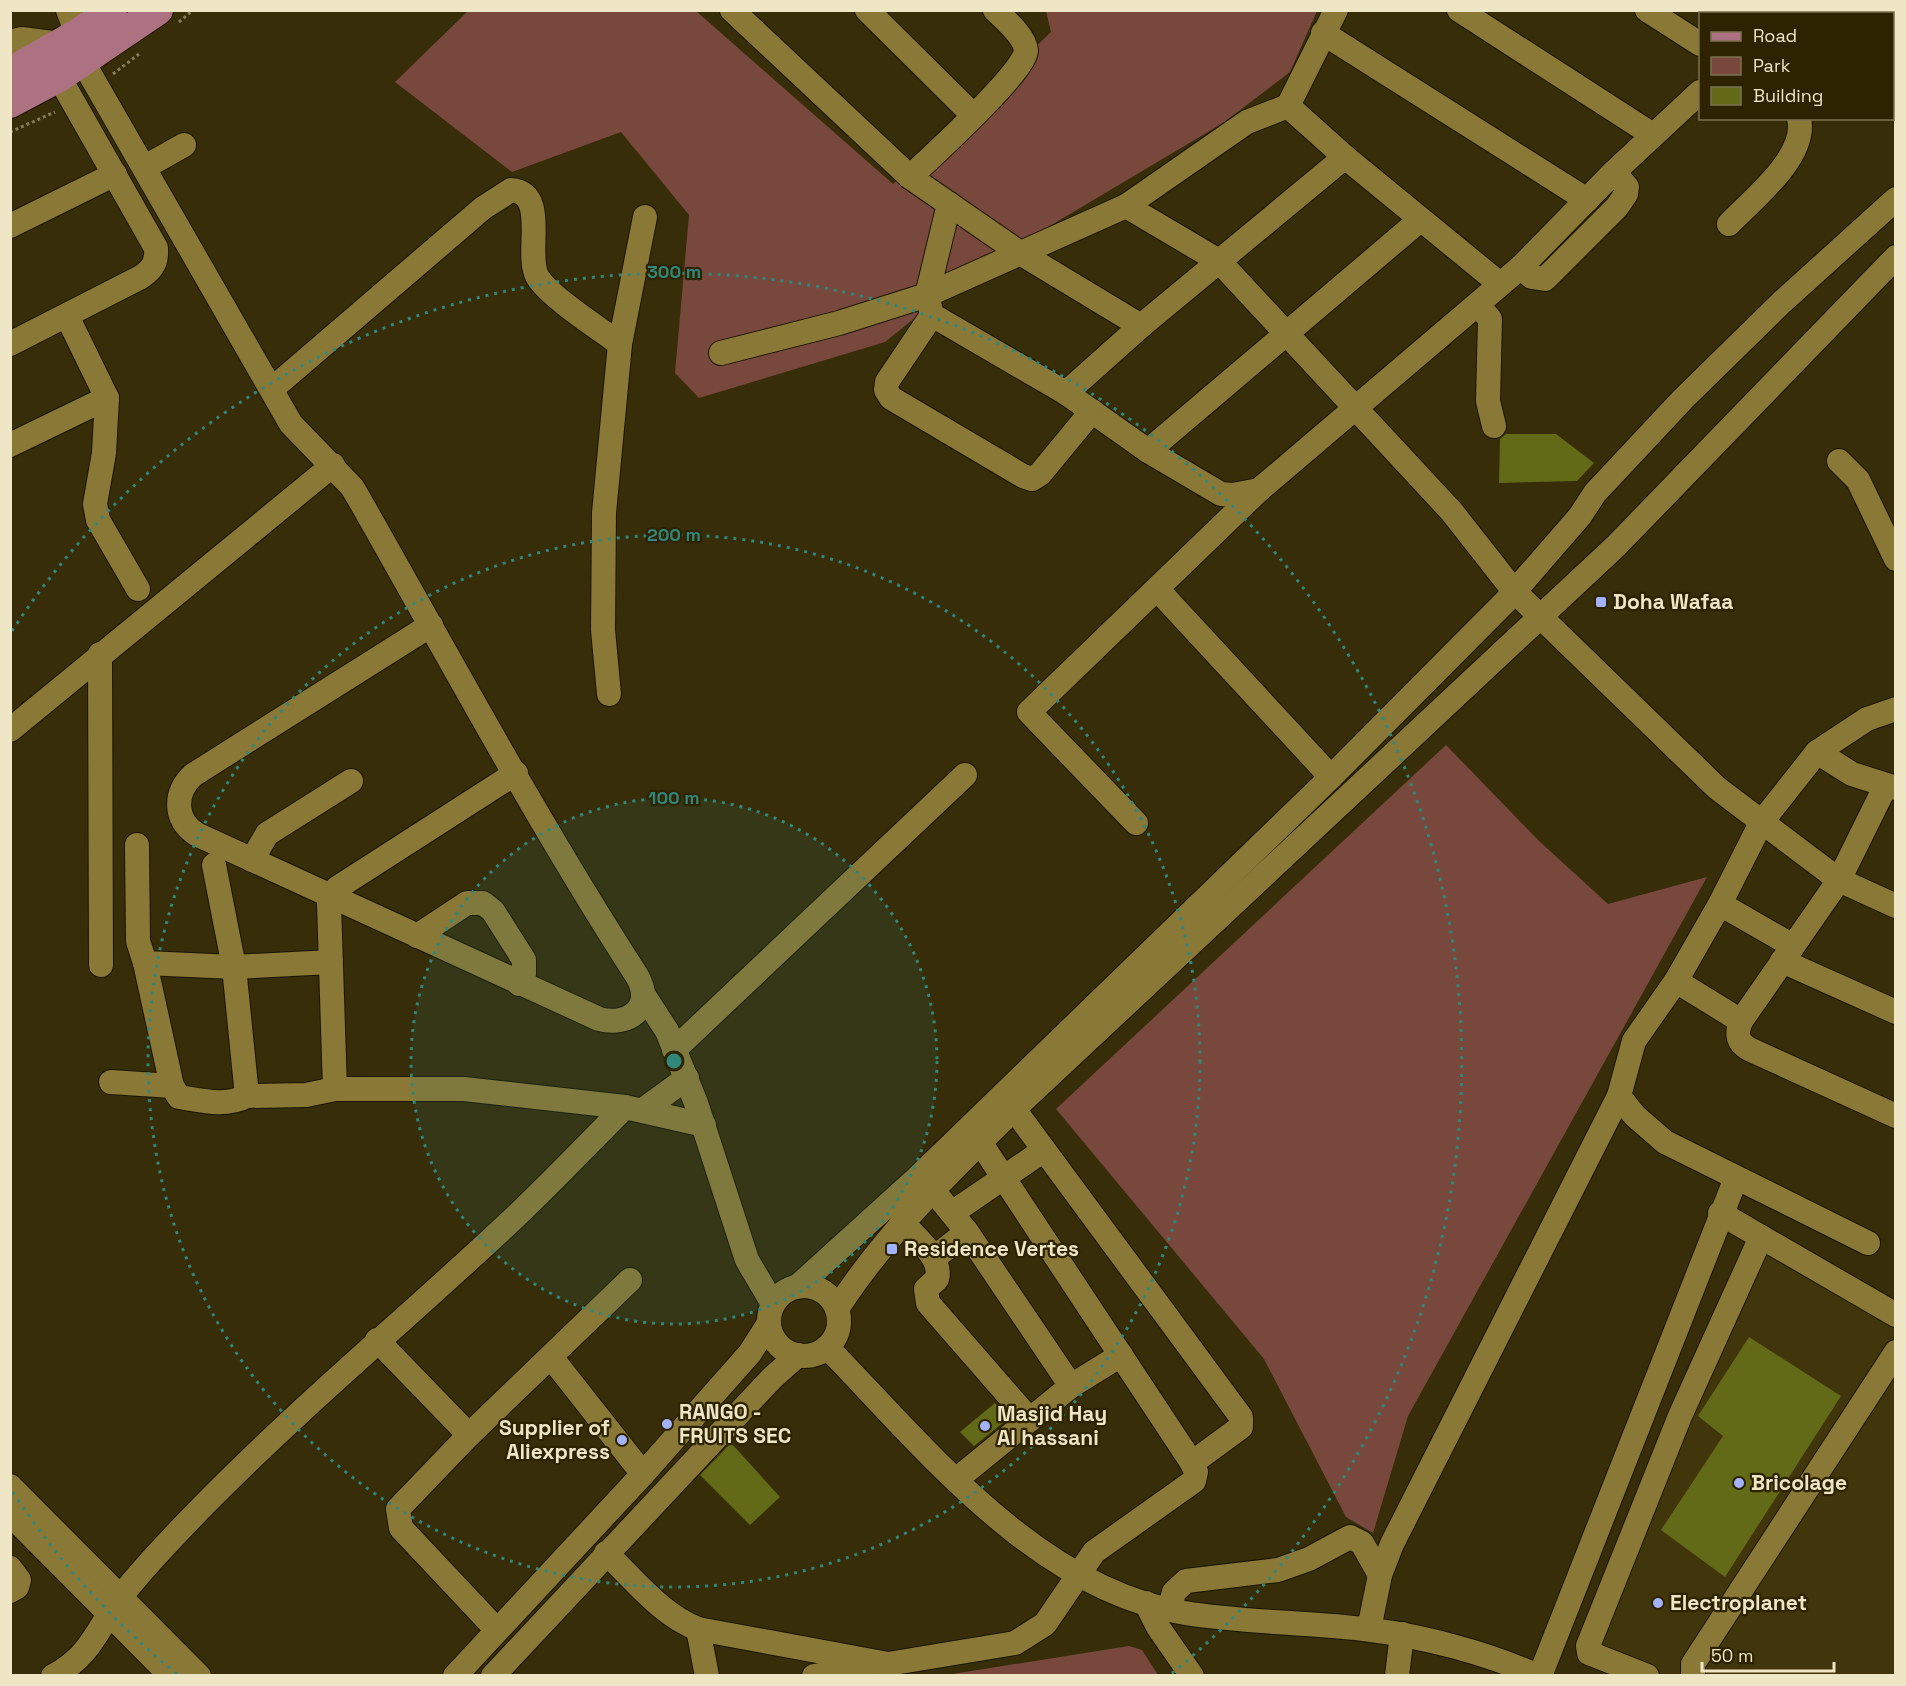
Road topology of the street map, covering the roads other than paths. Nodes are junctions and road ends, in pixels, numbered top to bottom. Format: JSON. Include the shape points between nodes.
{"nodes":[{"id":1,"x":112,"y":10,"type":"edge"},
{"id":2,"x":158,"y":10,"type":"edge"},
{"id":3,"x":867,"y":10,"type":"edge"},
{"id":4,"x":995,"y":10,"type":"edge"},
{"id":5,"x":1336,"y":10,"type":"edge"},
{"id":6,"x":1459,"y":10,"type":"edge"},
{"id":7,"x":1647,"y":10,"type":"edge"},
{"id":8,"x":748,"y":15,"type":"edge"},
{"id":9,"x":1323,"y":33,"type":"junction"},
{"id":10,"x":10,"y":42,"type":"edge"},
{"id":11,"x":1699,"y":43,"type":"edge"},
{"id":12,"x":70,"y":46,"type":"edge"},
{"id":13,"x":10,"y":72,"type":"edge"},
{"id":14,"x":1699,"y":94,"type":"edge"},
{"id":15,"x":10,"y":103,"type":"edge"},
{"id":16,"x":1288,"y":106,"type":"junction"},
{"id":17,"x":973,"y":115,"type":"junction"},
{"id":18,"x":1799,"y":120,"type":"edge"},
{"id":19,"x":1653,"y":135,"type":"junction"},
{"id":20,"x":184,"y":145,"type":"dead end"},
{"id":21,"x":1345,"y":157,"type":"junction"},
{"id":22,"x":146,"y":167,"type":"junction"},
{"id":23,"x":1614,"y":172,"type":"junction"},
{"id":24,"x":115,"y":174,"type":"junction"},
{"id":25,"x":910,"y":177,"type":"junction"},
{"id":26,"x":1896,"y":199,"type":"edge"},
{"id":27,"x":1587,"y":200,"type":"junction"},
{"id":28,"x":949,"y":204,"type":"junction"},
{"id":29,"x":1126,"y":206,"type":"junction"},
{"id":30,"x":645,"y":217,"type":"dead end"},
{"id":31,"x":1420,"y":220,"type":"junction"},
{"id":32,"x":1730,"y":224,"type":"dead end"},
{"id":33,"x":10,"y":226,"type":"edge"},
{"id":34,"x":1020,"y":254,"type":"junction"},
{"id":35,"x":1219,"y":261,"type":"junction"},
{"id":36,"x":1894,"y":263,"type":"edge"},
{"id":37,"x":1521,"y":267,"type":"junction"},
{"id":38,"x":1500,"y":284,"type":"junction"},
{"id":39,"x":930,"y":305,"type":"junction"},
{"id":40,"x":1478,"y":305,"type":"junction"},
{"id":41,"x":67,"y":316,"type":"junction"},
{"id":42,"x":1141,"y":326,"type":"junction"},
{"id":43,"x":1284,"y":333,"type":"junction"},
{"id":44,"x":10,"y":344,"type":"edge"},
{"id":45,"x":620,"y":344,"type":"junction"},
{"id":46,"x":721,"y":353,"type":"dead end"},
{"id":47,"x":272,"y":388,"type":"junction"},
{"id":48,"x":1066,"y":393,"type":"junction"},
{"id":49,"x":107,"y":398,"type":"junction"},
{"id":50,"x":1357,"y":409,"type":"junction"},
{"id":51,"x":1092,"y":411,"type":"junction"},
{"id":52,"x":1494,"y":426,"type":"dead end"},
{"id":53,"x":10,"y":445,"type":"edge"},
{"id":54,"x":1148,"y":451,"type":"junction"},
{"id":55,"x":1839,"y":461,"type":"dead end"},
{"id":56,"x":333,"y":465,"type":"junction"},
{"id":57,"x":1259,"y":490,"type":"junction"},
{"id":58,"x":1896,"y":559,"type":"edge"},
{"id":59,"x":138,"y":589,"type":"dead end"},
{"id":60,"x":1157,"y":589,"type":"junction"},
{"id":61,"x":1515,"y":591,"type":"junction"},
{"id":62,"x":1540,"y":616,"type":"junction"},
{"id":63,"x":431,"y":625,"type":"junction"},
{"id":64,"x":100,"y":654,"type":"junction"},
{"id":65,"x":609,"y":694,"type":"dead end"},
{"id":66,"x":1896,"y":708,"type":"edge"},
{"id":67,"x":10,"y":730,"type":"edge"},
{"id":68,"x":1817,"y":752,"type":"junction"},
{"id":69,"x":516,"y":773,"type":"junction"},
{"id":70,"x":965,"y":775,"type":"dead end"},
{"id":71,"x":1331,"y":777,"type":"junction"},
{"id":72,"x":351,"y":781,"type":"dead end"},
{"id":73,"x":1890,"y":787,"type":"edge"},
{"id":74,"x":1136,"y":823,"type":"dead end"},
{"id":75,"x":1761,"y":823,"type":"junction"},
{"id":76,"x":137,"y":845,"type":"dead end"},
{"id":77,"x":252,"y":860,"type":"junction"},
{"id":78,"x":214,"y":865,"type":"dead end"},
{"id":79,"x":1839,"y":880,"type":"junction"},
{"id":80,"x":331,"y":895,"type":"junction"},
{"id":81,"x":1720,"y":904,"type":"junction"},
{"id":82,"x":1896,"y":906,"type":"edge"},
{"id":83,"x":417,"y":936,"type":"junction"},
{"id":84,"x":1787,"y":953,"type":"junction"},
{"id":85,"x":331,"y":962,"type":"junction"},
{"id":86,"x":145,"y":963,"type":"junction"},
{"id":87,"x":101,"y":965,"type":"dead end"},
{"id":88,"x":234,"y":967,"type":"junction"},
{"id":89,"x":1676,"y":981,"type":"junction"},
{"id":90,"x":519,"y":984,"type":"junction"},
{"id":91,"x":645,"y":997,"type":"junction"},
{"id":92,"x":1896,"y":1012,"type":"edge"},
{"id":93,"x":1741,"y":1021,"type":"junction"},
{"id":94,"x":674,"y":1050,"type":"junction"},
{"id":95,"x":687,"y":1078,"type":"junction"},
{"id":96,"x":111,"y":1082,"type":"dead end"},
{"id":97,"x":172,"y":1086,"type":"junction"},
{"id":98,"x":334,"y":1089,"type":"junction"},
{"id":99,"x":248,"y":1096,"type":"junction"},
{"id":100,"x":1619,"y":1096,"type":"junction"},
{"id":101,"x":634,"y":1108,"type":"junction"},
{"id":102,"x":1014,"y":1109,"type":"junction"},
{"id":103,"x":1894,"y":1111,"type":"edge"},
{"id":104,"x":704,"y":1125,"type":"junction"},
{"id":105,"x":980,"y":1142,"type":"junction"},
{"id":106,"x":1044,"y":1150,"type":"junction"},
{"id":107,"x":1003,"y":1177,"type":"junction"},
{"id":108,"x":1736,"y":1178,"type":"junction"},
{"id":109,"x":932,"y":1189,"type":"junction"},
{"id":110,"x":1720,"y":1213,"type":"junction"},
{"id":111,"x":902,"y":1222,"type":"junction"},
{"id":112,"x":960,"y":1223,"type":"junction"},
{"id":113,"x":1761,"y":1237,"type":"junction"},
{"id":114,"x":1868,"y":1244,"type":"dead end"},
{"id":115,"x":934,"y":1258,"type":"junction"},
{"id":116,"x":630,"y":1280,"type":"dead end"},
{"id":117,"x":797,"y":1287,"type":"junction"},
{"id":118,"x":837,"y":1309,"type":"junction"},
{"id":119,"x":771,"y":1314,"type":"junction"},
{"id":120,"x":1896,"y":1315,"type":"edge"},
{"id":121,"x":377,"y":1340,"type":"junction"},
{"id":122,"x":827,"y":1347,"type":"junction"},
{"id":123,"x":1896,"y":1352,"type":"edge"},
{"id":124,"x":798,"y":1355,"type":"junction"},
{"id":125,"x":1121,"y":1356,"type":"junction"},
{"id":126,"x":551,"y":1357,"type":"junction"},
{"id":127,"x":1071,"y":1386,"type":"junction"},
{"id":128,"x":1030,"y":1420,"type":"junction"},
{"id":129,"x":469,"y":1435,"type":"junction"},
{"id":130,"x":1192,"y":1462,"type":"junction"},
{"id":131,"x":643,"y":1474,"type":"junction"},
{"id":132,"x":957,"y":1479,"type":"junction"},
{"id":133,"x":10,"y":1486,"type":"edge"},
{"id":134,"x":10,"y":1514,"type":"edge"},
{"id":135,"x":606,"y":1553,"type":"junction"},
{"id":136,"x":10,"y":1568,"type":"edge"},
{"id":137,"x":1077,"y":1575,"type":"junction"},
{"id":138,"x":1380,"y":1575,"type":"junction"},
{"id":139,"x":10,"y":1591,"type":"edge"},
{"id":140,"x":1146,"y":1603,"type":"junction"},
{"id":141,"x":115,"y":1606,"type":"junction"},
{"id":142,"x":1169,"y":1610,"type":"junction"},
{"id":143,"x":496,"y":1629,"type":"junction"},
{"id":144,"x":698,"y":1629,"type":"junction"},
{"id":145,"x":1369,"y":1629,"type":"junction"},
{"id":146,"x":1402,"y":1634,"type":"junction"},
{"id":147,"x":888,"y":1664,"type":"junction"},
{"id":148,"x":53,"y":1676,"type":"edge"},
{"id":149,"x":171,"y":1676,"type":"edge"},
{"id":150,"x":199,"y":1676,"type":"edge"},
{"id":151,"x":455,"y":1676,"type":"edge"},
{"id":152,"x":493,"y":1676,"type":"edge"},
{"id":153,"x":707,"y":1676,"type":"edge"},
{"id":154,"x":814,"y":1676,"type":"edge"},
{"id":155,"x":1192,"y":1676,"type":"edge"},
{"id":156,"x":1397,"y":1676,"type":"edge"},
{"id":157,"x":1539,"y":1676,"type":"edge"},
{"id":158,"x":1647,"y":1676,"type":"edge"},
{"id":159,"x":1693,"y":1676,"type":"edge"}],
"edges":[{"from":1,"to":12,"type":"main road"},
{"from":2,"to":12,"type":"main road"},
{"from":3,"to":17,"type":"street"},
{"from":4,"to":17,"type":"street","via":[[1021,38],[1025,57]]},
{"from":5,"to":9,"type":"street"},
{"from":6,"to":19,"type":"street"},
{"from":7,"to":11,"type":"street"},
{"from":8,"to":25,"type":"street"},
{"from":9,"to":16,"type":"street"},
{"from":9,"to":27,"type":"street"},
{"from":10,"to":12,"type":"street","via":[[22,39]]},
{"from":12,"to":13,"type":"main road"},
{"from":12,"to":15,"type":"main road"},
{"from":12,"to":22,"type":"street"},
{"from":12,"to":24,"type":"street"},
{"from":14,"to":19,"type":"street"},
{"from":16,"to":21,"type":"street"},
{"from":16,"to":29,"type":"street","via":[[1247,122]]},
{"from":17,"to":25,"type":"street"},
{"from":18,"to":32,"type":"street","via":[[1800,139],[1793,155]]},
{"from":19,"to":23,"type":"street"},
{"from":20,"to":22,"type":"street"},
{"from":21,"to":31,"type":"street"},
{"from":21,"to":35,"type":"street"},
{"from":22,"to":47,"type":"street"},
{"from":23,"to":27,"type":"street"},
{"from":23,"to":37,"type":"street","via":[[1626,187],[1617,207],[1545,279],[1532,277]]},
{"from":24,"to":33,"type":"street"},
{"from":24,"to":41,"type":"street","via":[[156,248],[154,265],[141,277]]},
{"from":25,"to":28,"type":"street"},
{"from":26,"to":61,"type":"street","via":[[1683,399],[1595,493]]},
{"from":27,"to":37,"type":"street"},
{"from":28,"to":34,"type":"street"},
{"from":28,"to":39,"type":"street"},
{"from":29,"to":34,"type":"street"},
{"from":29,"to":35,"type":"street"},
{"from":30,"to":45,"type":"street"},
{"from":31,"to":38,"type":"street"},
{"from":31,"to":43,"type":"street"},
{"from":34,"to":39,"type":"street"},
{"from":34,"to":42,"type":"street"},
{"from":35,"to":42,"type":"street"},
{"from":35,"to":43,"type":"street"},
{"from":36,"to":62,"type":"street","via":[[1616,546]]},
{"from":37,"to":38,"type":"street"},
{"from":38,"to":40,"type":"street"},
{"from":39,"to":46,"type":"street"},
{"from":39,"to":48,"type":"street"},
{"from":39,"to":51,"type":"street","via":[[887,382],[891,398],[1032,479]]},
{"from":40,"to":50,"type":"street"},
{"from":40,"to":52,"type":"street","via":[[1490,319],[1488,401]]},
{"from":41,"to":44,"type":"street"},
{"from":41,"to":49,"type":"street"},
{"from":42,"to":48,"type":"street"},
{"from":43,"to":50,"type":"street"},
{"from":43,"to":54,"type":"street"},
{"from":45,"to":47,"type":"street","via":[[552,293],[537,276],[532,254],[535,212],[524,195],[511,190],[483,208]]},
{"from":45,"to":65,"type":"street","via":[[604,513],[603,630]]},
{"from":47,"to":56,"type":"street","via":[[299,434]]},
{"from":48,"to":51,"type":"street"},
{"from":49,"to":53,"type":"street"},
{"from":49,"to":59,"type":"street","via":[[104,453],[95,504],[98,520]]},
{"from":50,"to":57,"type":"street"},
{"from":50,"to":61,"type":"street","via":[[1452,512]]},
{"from":51,"to":54,"type":"street"},
{"from":54,"to":57,"type":"street","via":[[1221,494]]},
{"from":55,"to":58,"type":"street","via":[[1858,480]]},
{"from":56,"to":63,"type":"street","via":[[352,487]]},
{"from":56,"to":64,"type":"street"},
{"from":57,"to":60,"type":"street"},
{"from":60,"to":71,"type":"street"},
{"from":60,"to":74,"type":"street","via":[[1029,712]]},
{"from":61,"to":62,"type":"street"},
{"from":61,"to":71,"type":"street"},
{"from":62,"to":75,"type":"street","via":[[1717,788]]},
{"from":62,"to":102,"type":"street"},
{"from":63,"to":69,"type":"street"},
{"from":63,"to":77,"type":"street","via":[[187,782],[179,807],[189,830]]},
{"from":64,"to":67,"type":"street"},
{"from":64,"to":87,"type":"street"},
{"from":66,"to":68,"type":"street","via":[[1867,719]]},
{"from":68,"to":73,"type":"street","via":[[1852,774]]},
{"from":68,"to":75,"type":"street"},
{"from":69,"to":80,"type":"street"},
{"from":69,"to":91,"type":"street","via":[[637,976]]},
{"from":70,"to":94,"type":"street"},
{"from":71,"to":117,"type":"street","via":[[914,1181]]},
{"from":72,"to":77,"type":"street","via":[[267,834]]},
{"from":73,"to":79,"type":"street"},
{"from":75,"to":79,"type":"street"},
{"from":75,"to":81,"type":"street"},
{"from":76,"to":86,"type":"street","via":[[138,941]]},
{"from":77,"to":80,"type":"street"},
{"from":78,"to":88,"type":"street"},
{"from":79,"to":82,"type":"street"},
{"from":79,"to":84,"type":"street"},
{"from":80,"to":83,"type":"street"},
{"from":80,"to":85,"type":"street"},
{"from":81,"to":84,"type":"street"},
{"from":81,"to":89,"type":"street"},
{"from":83,"to":90,"type":"street"},
{"from":83,"to":90,"type":"street","via":[[468,903],[483,903],[493,911],[524,960]]},
{"from":84,"to":92,"type":"street"},
{"from":84,"to":93,"type":"street"},
{"from":85,"to":88,"type":"street"},
{"from":85,"to":98,"type":"street"},
{"from":86,"to":88,"type":"street"},
{"from":86,"to":97,"type":"street"},
{"from":88,"to":99,"type":"street"},
{"from":89,"to":93,"type":"street"},
{"from":89,"to":100,"type":"street","via":[[1634,1041]]},
{"from":90,"to":91,"type":"street","via":[[607,1021],[635,1012]]},
{"from":91,"to":94,"type":"street"},
{"from":93,"to":103,"type":"street","via":[[1739,1042],[1749,1049]]},
{"from":94,"to":95,"type":"street"},
{"from":95,"to":101,"type":"street"},
{"from":95,"to":104,"type":"street"},
{"from":96,"to":97,"type":"street"},
{"from":97,"to":99,"type":"street","via":[[179,1097],[216,1103],[232,1104]]},
{"from":98,"to":99,"type":"street","via":[[306,1095]]},
{"from":98,"to":101,"type":"street","via":[[464,1089]]},
{"from":100,"to":108,"type":"street","via":[[1665,1143]]},
{"from":100,"to":138,"type":"street","via":[[1392,1544]]},
{"from":101,"to":104,"type":"street"},
{"from":101,"to":121,"type":"street"},
{"from":102,"to":105,"type":"street"},
{"from":102,"to":106,"type":"street"},
{"from":104,"to":119,"type":"street","via":[[747,1260]]},
{"from":105,"to":107,"type":"street"},
{"from":105,"to":109,"type":"street"},
{"from":106,"to":107,"type":"street"},
{"from":106,"to":130,"type":"street","via":[[1241,1417],[1241,1427]]},
{"from":107,"to":112,"type":"street"},
{"from":107,"to":125,"type":"street"},
{"from":108,"to":110,"type":"street"},
{"from":108,"to":114,"type":"street"},
{"from":109,"to":111,"type":"street"},
{"from":109,"to":112,"type":"street"},
{"from":110,"to":113,"type":"street"},
{"from":110,"to":157,"type":"street"},
{"from":111,"to":115,"type":"street"},
{"from":111,"to":118,"type":"street"},
{"from":112,"to":115,"type":"street"},
{"from":112,"to":127,"type":"street"},
{"from":113,"to":120,"type":"street"},
{"from":113,"to":158,"type":"street","via":[[1680,1416],[1588,1646],[1589,1653],[1597,1658]]},
{"from":115,"to":128,"type":"street","via":[[939,1271],[937,1279],[926,1289],[928,1303]]},
{"from":116,"to":126,"type":"street"},
{"from":117,"to":118,"type":"street","via":[[816,1288]]},
{"from":117,"to":119,"type":"street","via":[[779,1296]]},
{"from":118,"to":122,"type":"street","via":[[838,1329]]},
{"from":119,"to":124,"type":"street","via":[[775,1340]]},
{"from":119,"to":131,"type":"street","via":[[750,1353]]},
{"from":121,"to":129,"type":"street"},
{"from":121,"to":141,"type":"street","via":[[225,1483]]},
{"from":122,"to":124,"type":"street","via":[[813,1354]]},
{"from":122,"to":132,"type":"street"},
{"from":123,"to":159,"type":"street","via":[[1693,1664]]},
{"from":124,"to":135,"type":"street"},
{"from":125,"to":127,"type":"street"},
{"from":125,"to":130,"type":"street"},
{"from":126,"to":129,"type":"street"},
{"from":126,"to":131,"type":"street"},
{"from":127,"to":128,"type":"street"},
{"from":128,"to":132,"type":"street"},
{"from":129,"to":143,"type":"street","via":[[403,1501],[398,1518],[401,1528]]},
{"from":130,"to":137,"type":"street","via":[[1194,1481],[1094,1552]]},
{"from":131,"to":143,"type":"street"},
{"from":132,"to":137,"type":"street","via":[[1037,1550]]},
{"from":133,"to":141,"type":"street"},
{"from":134,"to":141,"type":"street"},
{"from":135,"to":144,"type":"street","via":[[678,1621]]},
{"from":135,"to":152,"type":"street"},
{"from":136,"to":139,"type":"street","via":[[19,1580]]},
{"from":137,"to":140,"type":"street"},
{"from":137,"to":147,"type":"street","via":[[1056,1611],[1031,1635],[998,1646]]},
{"from":138,"to":142,"type":"street","via":[[1362,1542],[1350,1537],[1310,1559],[1278,1570],[1186,1581],[1174,1592]]},
{"from":138,"to":145,"type":"street"},
{"from":140,"to":142,"type":"street"},
{"from":140,"to":155,"type":"street"},
{"from":141,"to":148,"type":"street","via":[[89,1648]]},
{"from":141,"to":149,"type":"street"},
{"from":141,"to":150,"type":"street"},
{"from":142,"to":145,"type":"street"},
{"from":143,"to":151,"type":"street"},
{"from":144,"to":147,"type":"street"},
{"from":144,"to":153,"type":"street"},
{"from":145,"to":146,"type":"street"},
{"from":146,"to":156,"type":"street"},
{"from":146,"to":157,"type":"street"},
{"from":147,"to":154,"type":"street"}]}
